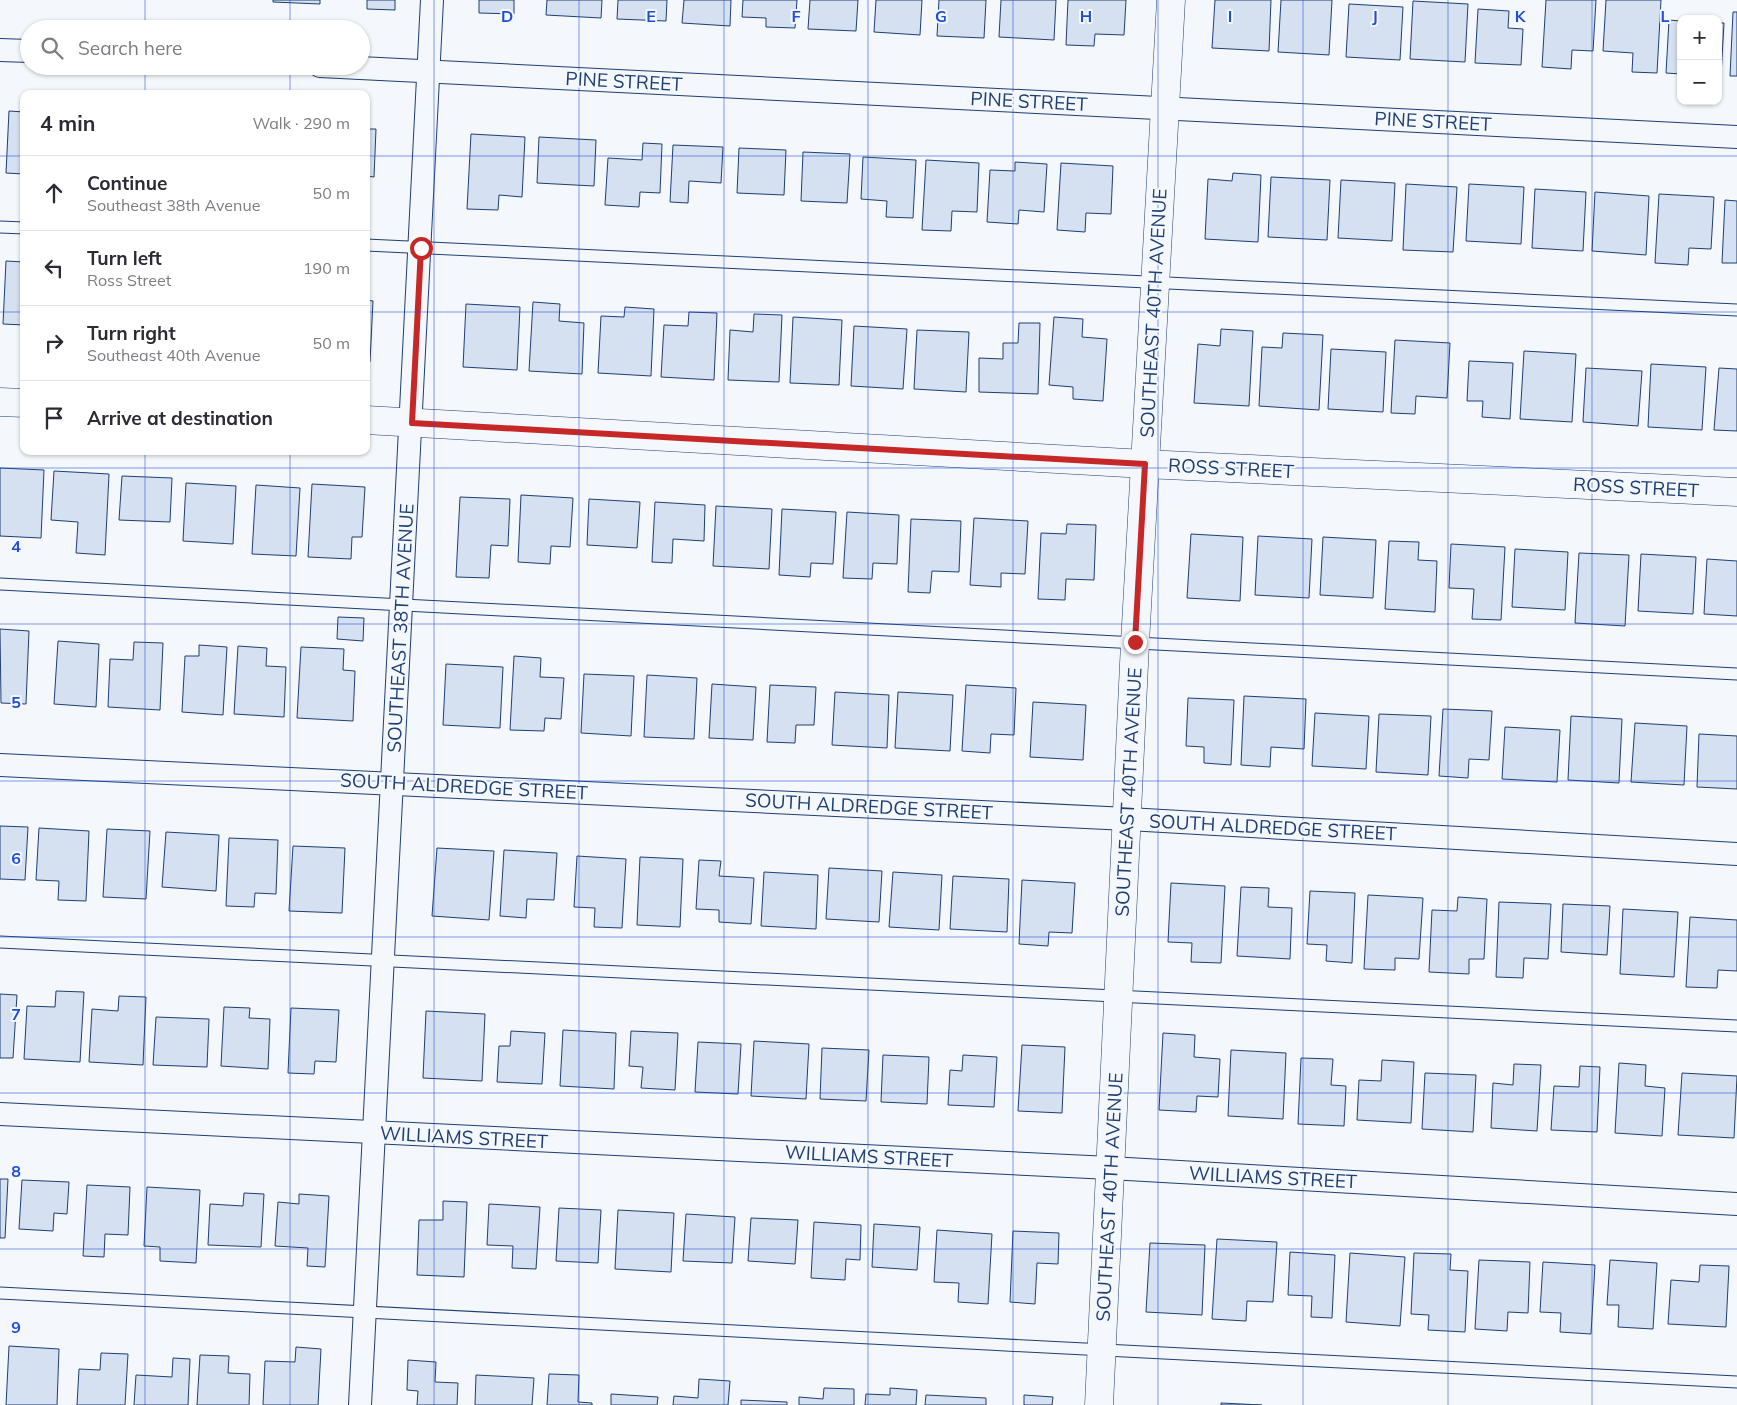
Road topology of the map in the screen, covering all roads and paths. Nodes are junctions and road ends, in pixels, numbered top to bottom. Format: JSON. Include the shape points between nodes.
{"nodes":[{"id":1,"x":432,"y":0,"type":"edge"},
{"id":2,"x":1170,"y":0,"type":"edge"},
{"id":3,"x":0,"y":50,"type":"edge"},
{"id":4,"x":20,"y":51,"type":"edge"},
{"id":5,"x":370,"y":69,"type":"edge"},
{"id":6,"x":429,"y":72,"type":"junction"},
{"id":7,"x":1165,"y":107,"type":"junction"},
{"id":8,"x":1737,"y":137,"type":"edge"},
{"id":9,"x":0,"y":227,"type":"edge"},
{"id":10,"x":20,"y":228,"type":"edge"},
{"id":11,"x":370,"y":245,"type":"edge"},
{"id":12,"x":421,"y":248,"type":"junction"},
{"id":13,"x":1155,"y":282,"type":"junction"},
{"id":14,"x":1737,"y":310,"type":"edge"},
{"id":15,"x":0,"y":402,"type":"edge"},
{"id":16,"x":20,"y":404,"type":"edge"},
{"id":17,"x":370,"y":420,"type":"edge"},
{"id":18,"x":412,"y":423,"type":"junction"},
{"id":19,"x":1145,"y":464,"type":"junction"},
{"id":20,"x":1737,"y":492,"type":"edge"},
{"id":21,"x":0,"y":584,"type":"edge"},
{"id":22,"x":401,"y":606,"type":"junction"},
{"id":23,"x":1135,"y":642,"type":"junction"},
{"id":24,"x":1737,"y":674,"type":"edge"},
{"id":25,"x":0,"y":765,"type":"edge"},
{"id":26,"x":392,"y":783,"type":"junction"},
{"id":27,"x":1128,"y":818,"type":"junction"},
{"id":28,"x":1737,"y":854,"type":"edge"},
{"id":29,"x":0,"y":942,"type":"edge"},
{"id":30,"x":384,"y":961,"type":"junction"},
{"id":31,"x":1119,"y":996,"type":"junction"},
{"id":32,"x":1737,"y":1026,"type":"edge"},
{"id":33,"x":0,"y":1114,"type":"edge"},
{"id":34,"x":374,"y":1133,"type":"junction"},
{"id":35,"x":1110,"y":1168,"type":"junction"},
{"id":36,"x":1737,"y":1204,"type":"edge"},
{"id":37,"x":0,"y":1293,"type":"edge"},
{"id":38,"x":363,"y":1314,"type":"junction"},
{"id":39,"x":1101,"y":1348,"type":"junction"},
{"id":40,"x":1737,"y":1382,"type":"edge"},
{"id":41,"x":360,"y":1405,"type":"edge"},
{"id":42,"x":1099,"y":1405,"type":"edge"}],
"edges":[{"from":1,"to":6,"type":"street","name":"SOUTHEAST 38TH AVENUE"},
{"from":2,"to":7,"type":"street","name":"SOUTHEAST 40TH AVENUE"},
{"from":3,"to":4,"type":"street"},
{"from":5,"to":6,"type":"street","name":"PINE STREET"},
{"from":6,"to":7,"type":"street","name":"PINE STREET"},
{"from":6,"to":12,"type":"street","name":"SOUTHEAST 38TH AVENUE"},
{"from":7,"to":8,"type":"street","name":"PINE STREET"},
{"from":7,"to":13,"type":"street","name":"SOUTHEAST 40TH AVENUE"},
{"from":9,"to":10,"type":"lane"},
{"from":11,"to":12,"type":"lane"},
{"from":12,"to":13,"type":"lane"},
{"from":12,"to":18,"type":"street","name":"SOUTHEAST 38TH AVENUE"},
{"from":13,"to":14,"type":"lane"},
{"from":13,"to":19,"type":"street","name":"SOUTHEAST 40TH AVENUE"},
{"from":15,"to":16,"type":"street"},
{"from":17,"to":18,"type":"street","name":"ROSS STREET"},
{"from":18,"to":19,"type":"street","name":"ROSS STREET"},
{"from":18,"to":22,"type":"street","name":"SOUTHEAST 38TH AVENUE"},
{"from":19,"to":20,"type":"street","name":"ROSS STREET"},
{"from":19,"to":23,"type":"street","name":"SOUTHEAST 40TH AVENUE"},
{"from":21,"to":22,"type":"lane"},
{"from":22,"to":23,"type":"lane"},
{"from":22,"to":26,"type":"street","name":"SOUTHEAST 38TH AVENUE"},
{"from":23,"to":24,"type":"lane"},
{"from":23,"to":27,"type":"street","name":"SOUTHEAST 40TH AVENUE"},
{"from":25,"to":26,"type":"street","name":"SOUTH ALDREDGE STREET"},
{"from":26,"to":27,"type":"street","name":"SOUTH ALDREDGE STREET"},
{"from":26,"to":30,"type":"street","name":"SOUTHEAST 38TH AVENUE"},
{"from":27,"to":28,"type":"street","name":"SOUTH ALDREDGE STREET"},
{"from":27,"to":31,"type":"street","name":"SOUTHEAST 40TH AVENUE"},
{"from":29,"to":30,"type":"lane"},
{"from":30,"to":31,"type":"lane"},
{"from":30,"to":34,"type":"street","name":"SOUTHEAST 38TH AVENUE"},
{"from":31,"to":32,"type":"lane"},
{"from":31,"to":35,"type":"street","name":"SOUTHEAST 40TH AVENUE"},
{"from":33,"to":34,"type":"street","name":"WILLIAMS STREET"},
{"from":34,"to":35,"type":"street","name":"WILLIAMS STREET"},
{"from":34,"to":38,"type":"street","name":"SOUTHEAST 38TH AVENUE"},
{"from":35,"to":36,"type":"street","name":"WILLIAMS STREET"},
{"from":35,"to":39,"type":"street","name":"SOUTHEAST 40TH AVENUE"},
{"from":37,"to":38,"type":"lane"},
{"from":38,"to":39,"type":"lane"},
{"from":38,"to":41,"type":"street","name":"SOUTHEAST 38TH AVENUE"},
{"from":39,"to":40,"type":"lane"},
{"from":39,"to":42,"type":"street","name":"SOUTHEAST 40TH AVENUE"}]}
